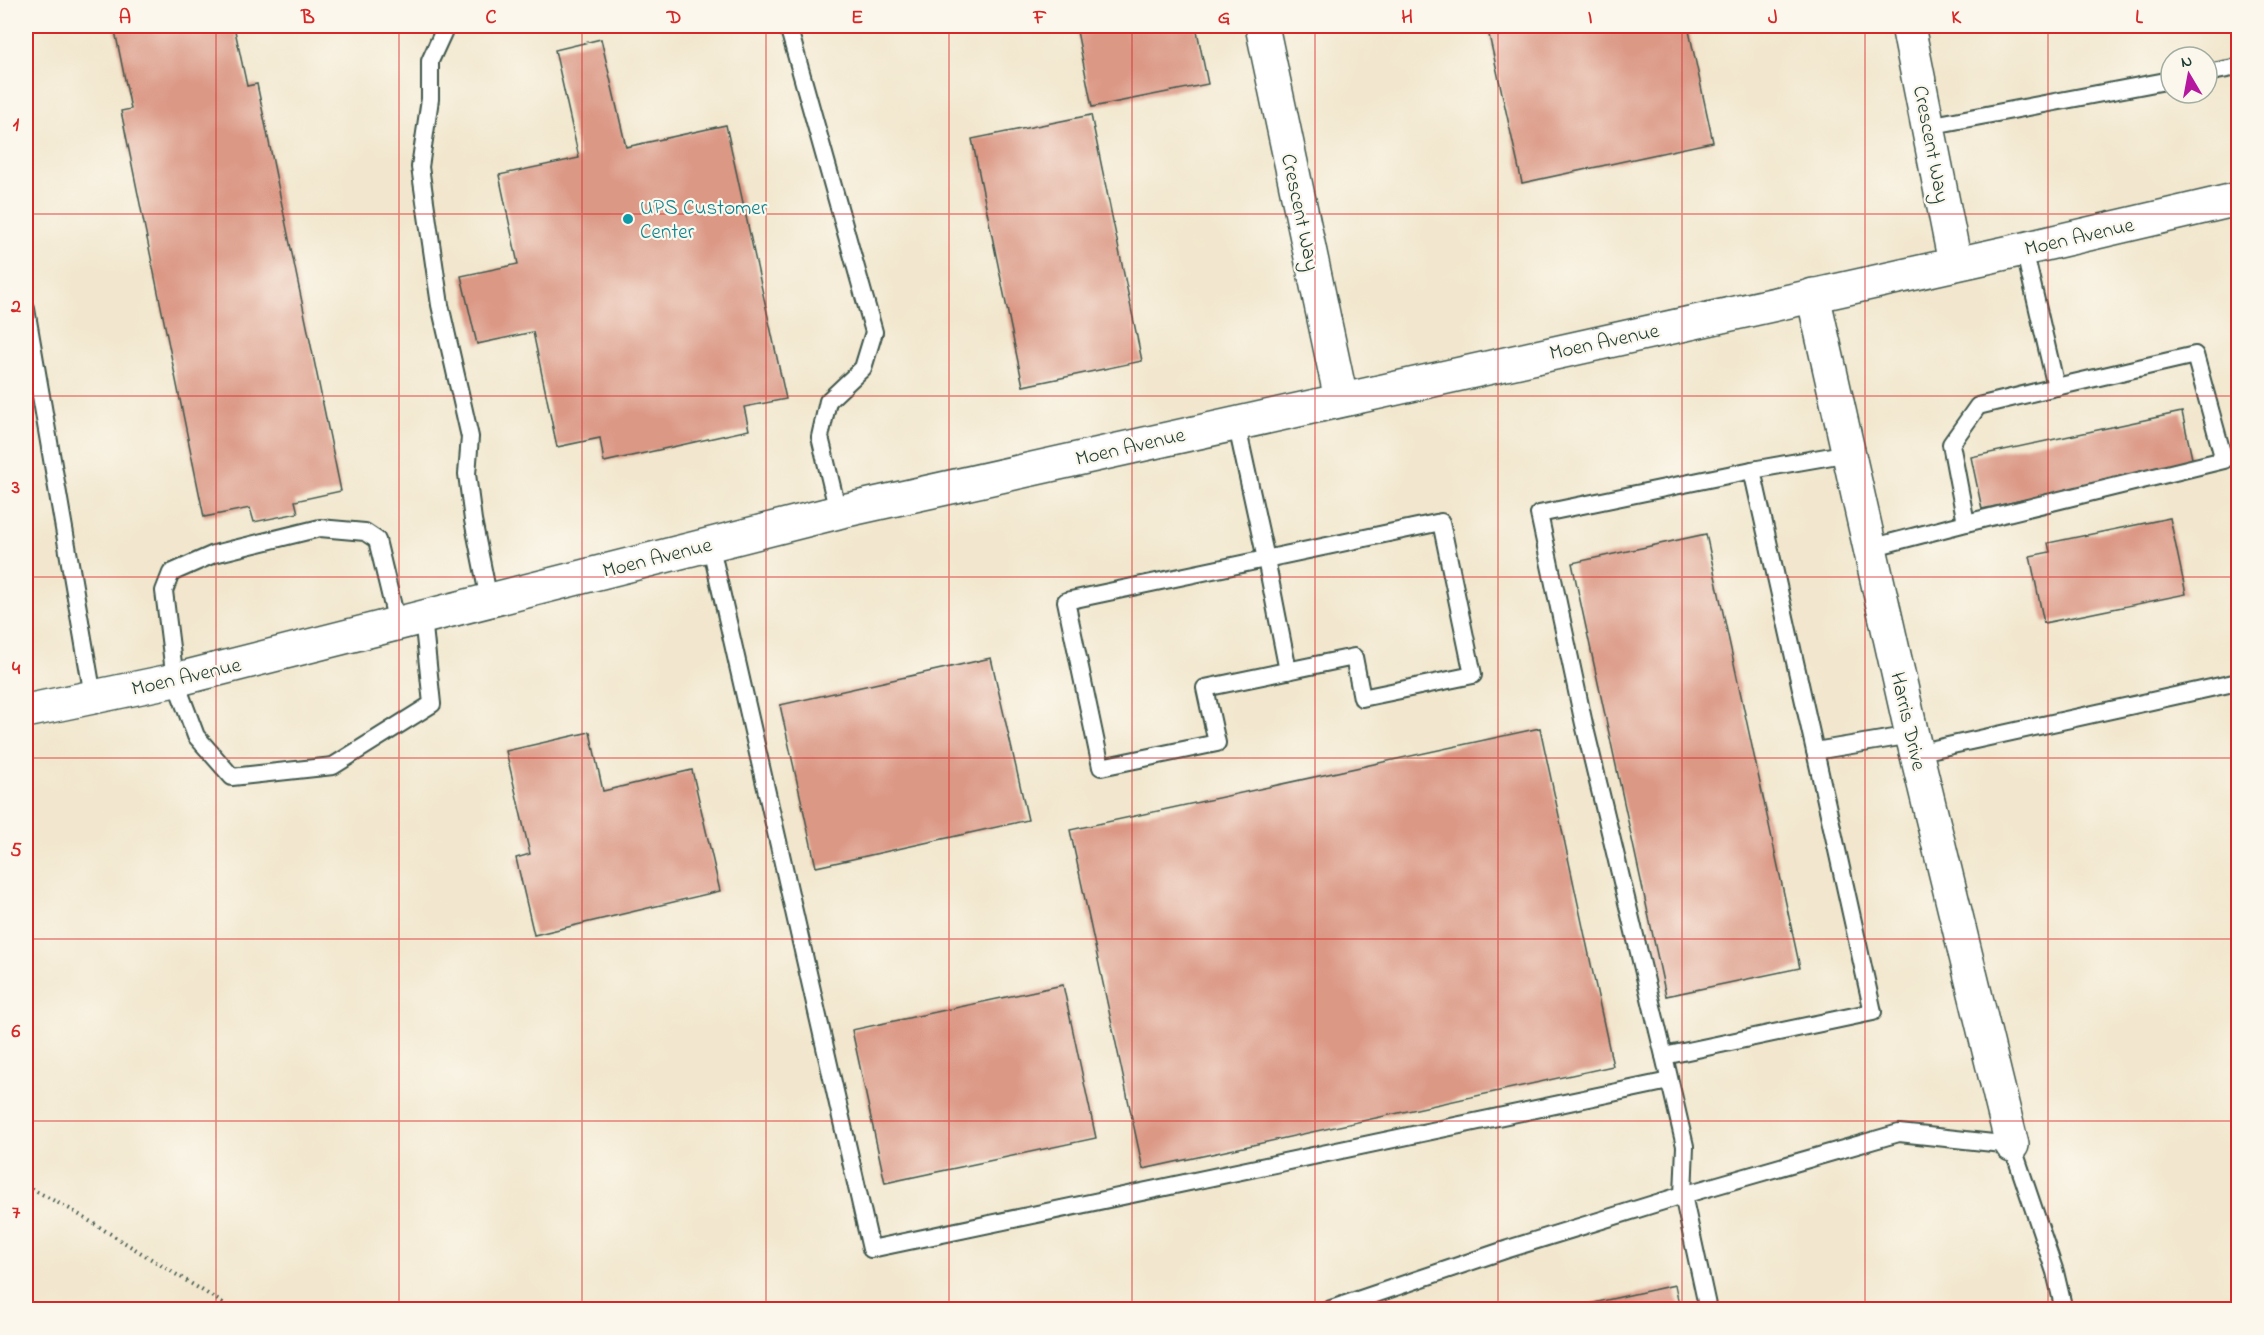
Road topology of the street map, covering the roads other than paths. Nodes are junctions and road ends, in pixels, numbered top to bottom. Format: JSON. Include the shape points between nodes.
{"nodes":[{"id":1,"x":446,"y":26,"type":"edge"},
{"id":2,"x":788,"y":26,"type":"edge"},
{"id":3,"x":1262,"y":26,"type":"edge"},
{"id":4,"x":1908,"y":26,"type":"edge"},
{"id":5,"x":2238,"y":67,"type":"edge"},
{"id":6,"x":2219,"y":71,"type":"edge"},
{"id":7,"x":2159,"y":82,"type":"edge"},
{"id":8,"x":1928,"y":126,"type":"junction"},
{"id":9,"x":2238,"y":199,"type":"edge"},
{"id":10,"x":2025,"y":249,"type":"junction"},
{"id":11,"x":1955,"y":263,"type":"junction"},
{"id":12,"x":1814,"y":295,"type":"junction"},
{"id":13,"x":26,"y":309,"type":"edge"},
{"id":14,"x":2056,"y":387,"type":"junction"},
{"id":15,"x":1341,"y":399,"type":"junction"},
{"id":16,"x":1236,"y":422,"type":"junction"},
{"id":17,"x":1849,"y":453,"type":"junction"},
{"id":18,"x":1752,"y":470,"type":"junction"},
{"id":19,"x":838,"y":512,"type":"junction"},
{"id":20,"x":1966,"y":523,"type":"junction"},
{"id":21,"x":710,"y":543,"type":"junction"},
{"id":22,"x":1870,"y":548,"type":"junction"},
{"id":23,"x":1266,"y":559,"type":"junction"},
{"id":24,"x":489,"y":600,"type":"junction"},
{"id":25,"x":410,"y":620,"type":"junction"},
{"id":26,"x":1288,"y":671,"type":"junction"},
{"id":27,"x":175,"y":680,"type":"junction"},
{"id":28,"x":2238,"y":682,"type":"edge"},
{"id":29,"x":93,"y":696,"type":"junction"},
{"id":30,"x":26,"y":711,"type":"edge"},
{"id":31,"x":1914,"y":744,"type":"junction"},
{"id":32,"x":1815,"y":751,"type":"junction"},
{"id":33,"x":1664,"y":1056,"type":"junction"},
{"id":34,"x":1669,"y":1081,"type":"junction"},
{"id":35,"x":2012,"y":1145,"type":"junction"},
{"id":36,"x":1683,"y":1195,"type":"junction"},
{"id":37,"x":1328,"y":1310,"type":"edge"},
{"id":38,"x":1708,"y":1310,"type":"edge"},
{"id":39,"x":2064,"y":1310,"type":"edge"}],
"edges":[{"from":1,"to":24,"type":"lane","via":[[430,61],[430,99],[420,167],[440,304],[470,437],[467,474]]},
{"from":2,"to":19,"type":"lane","via":[[874,333],[863,368],[828,401],[820,437]]},
{"from":3,"to":15,"type":"street","name":"Crescent Way"},
{"from":4,"to":8,"type":"street","name":"Crescent Way"},
{"from":5,"to":6,"type":"lane"},
{"from":7,"to":8,"type":"lane"},
{"from":8,"to":11,"type":"street","name":"Crescent Way"},
{"from":9,"to":10,"type":"street","name":"Moen Avenue"},
{"from":10,"to":11,"type":"street","name":"Moen Avenue"},
{"from":10,"to":14,"type":"lane"},
{"from":11,"to":12,"type":"street","name":"Moen Avenue"},
{"from":12,"to":15,"type":"street","name":"Moen Avenue"},
{"from":12,"to":17,"type":"street","name":"Harris Drive"},
{"from":13,"to":29,"type":"lane"},
{"from":14,"to":20,"type":"lane","via":[[1978,406],[1952,444]]},
{"from":14,"to":20,"type":"lane","via":[[2195,355],[2224,460]]},
{"from":15,"to":16,"type":"street","name":"Moen Avenue"},
{"from":16,"to":19,"type":"street","name":"Moen Avenue"},
{"from":16,"to":23,"type":"lane"},
{"from":17,"to":18,"type":"lane"},
{"from":17,"to":22,"type":"street","name":"Harris Drive"},
{"from":18,"to":32,"type":"lane"},
{"from":18,"to":33,"type":"lane","via":[[1539,514],[1584,724]]},
{"from":19,"to":21,"type":"street","name":"Moen Avenue"},
{"from":20,"to":22,"type":"lane"},
{"from":21,"to":24,"type":"street","name":"Moen Avenue"},
{"from":21,"to":34,"type":"lane","via":[[871,1249]]},
{"from":22,"to":31,"type":"street","name":"Harris Drive"},
{"from":23,"to":26,"type":"lane"},
{"from":23,"to":26,"type":"lane","via":[[1441,522],[1473,675],[1362,698],[1354,657]]},
{"from":23,"to":26,"type":"lane","via":[[1066,601],[1101,767],[1217,742],[1205,688]]},
{"from":24,"to":25,"type":"street","name":"Moen Avenue"},
{"from":25,"to":27,"type":"street","name":"Moen Avenue"},
{"from":25,"to":27,"type":"lane","via":[[377,540],[365,532],[320,528],[214,554],[171,573],[164,591]]},
{"from":25,"to":27,"type":"lane","via":[[432,704],[333,765],[232,777],[196,736]]},
{"from":27,"to":29,"type":"street","name":"Moen Avenue"},
{"from":28,"to":31,"type":"lane"},
{"from":29,"to":30,"type":"street","name":"Moen Avenue"},
{"from":31,"to":32,"type":"lane"},
{"from":31,"to":35,"type":"street","name":"Harris Drive"},
{"from":32,"to":33,"type":"lane","via":[[1872,1012]]},
{"from":33,"to":34,"type":"lane"},
{"from":34,"to":36,"type":"lane","via":[[1685,1146]]},
{"from":35,"to":36,"type":"lane","via":[[1899,1133]]},
{"from":35,"to":39,"type":"lane"},
{"from":36,"to":37,"type":"lane"},
{"from":36,"to":38,"type":"lane"}]}
